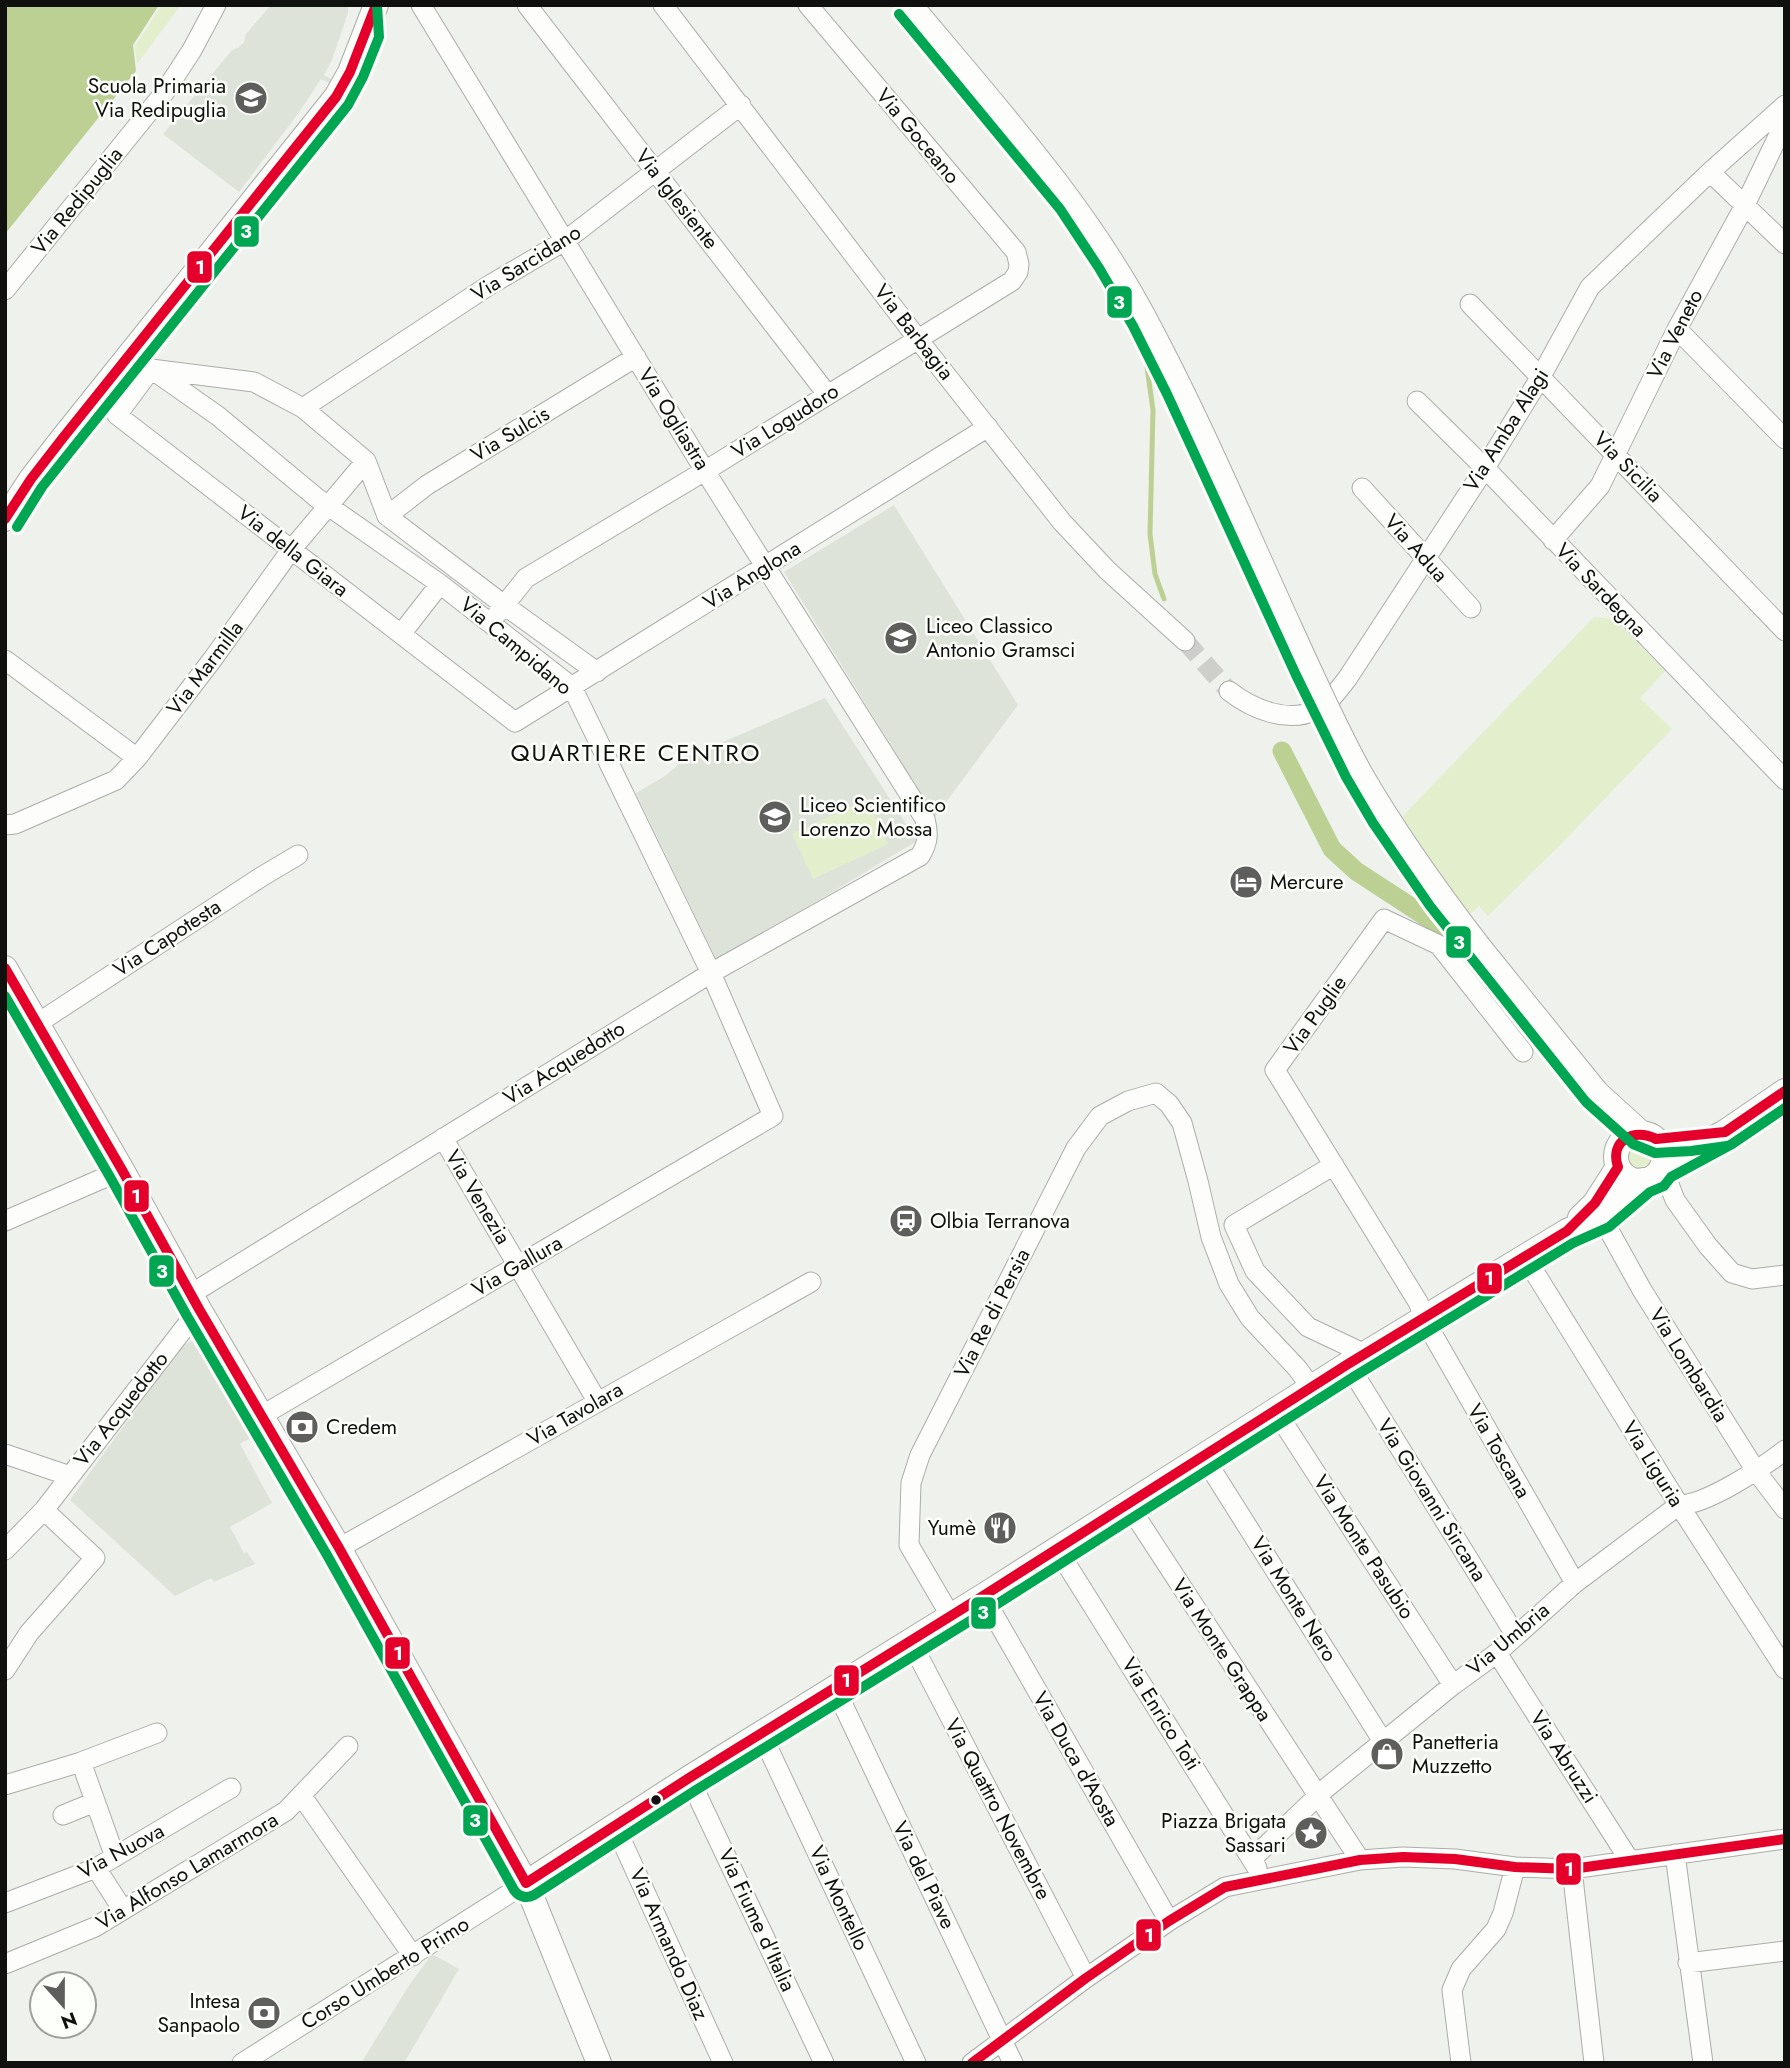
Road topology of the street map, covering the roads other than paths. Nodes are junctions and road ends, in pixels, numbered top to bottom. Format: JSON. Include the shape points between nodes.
{"nodes":[{"id":1,"x":216,"y":5,"type":"edge"},
{"id":2,"x":363,"y":5,"type":"edge"},
{"id":3,"x":376,"y":5,"type":"edge"},
{"id":4,"x":421,"y":5,"type":"edge"},
{"id":5,"x":527,"y":5,"type":"edge"},
{"id":6,"x":663,"y":5,"type":"edge"},
{"id":7,"x":808,"y":5,"type":"edge"},
{"id":8,"x":910,"y":5,"type":"edge"},
{"id":9,"x":366,"y":33,"type":"junction"},
{"id":10,"x":741,"y":105,"type":"junction"},
{"id":11,"x":1785,"y":105,"type":"edge"},
{"id":12,"x":1785,"y":119,"type":"edge"},
{"id":13,"x":656,"y":172,"type":"junction"},
{"id":14,"x":1710,"y":172,"type":"junction"},
{"id":15,"x":1745,"y":205,"type":"junction"},
{"id":16,"x":566,"y":240,"type":"junction"},
{"id":17,"x":1785,"y":244,"type":"edge"},
{"id":18,"x":1018,"y":272,"type":"joint"},
{"id":19,"x":5,"y":290,"type":"edge"},
{"id":20,"x":1470,"y":304,"type":"dead end"},
{"id":21,"x":1677,"y":329,"type":"junction"},
{"id":22,"x":918,"y":338,"type":"junction"},
{"id":23,"x":636,"y":357,"type":"junction"},
{"id":24,"x":141,"y":361,"type":"junction"},
{"id":25,"x":1540,"y":378,"type":"junction"},
{"id":26,"x":827,"y":394,"type":"junction"},
{"id":27,"x":1417,"y":401,"type":"dead end"},
{"id":28,"x":303,"y":408,"type":"junction"},
{"id":29,"x":988,"y":427,"type":"junction"},
{"id":30,"x":1785,"y":439,"type":"edge"},
{"id":31,"x":1616,"y":454,"type":"junction"},
{"id":32,"x":366,"y":461,"type":"junction"},
{"id":33,"x":1485,"y":468,"type":"junction"},
{"id":34,"x":705,"y":471,"type":"junction"},
{"id":35,"x":1362,"y":488,"type":"dead end"},
{"id":36,"x":328,"y":505,"type":"junction"},
{"id":37,"x":387,"y":516,"type":"junction"},
{"id":38,"x":5,"y":519,"type":"edge"},
{"id":39,"x":1553,"y":540,"type":"junction"},
{"id":40,"x":291,"y":550,"type":"junction"},
{"id":41,"x":1426,"y":558,"type":"junction"},
{"id":42,"x":767,"y":565,"type":"junction"},
{"id":43,"x":440,"y":584,"type":"junction"},
{"id":44,"x":504,"y":605,"type":"junction"},
{"id":45,"x":1471,"y":608,"type":"dead end"},
{"id":46,"x":490,"y":623,"type":"junction"},
{"id":47,"x":1785,"y":631,"type":"edge"},
{"id":48,"x":401,"y":634,"type":"junction"},
{"id":49,"x":1185,"y":641,"type":"tunnel mouth"},
{"id":50,"x":5,"y":660,"type":"edge"},
{"id":51,"x":597,"y":672,"type":"junction"},
{"id":52,"x":572,"y":687,"type":"junction"},
{"id":53,"x":1229,"y":691,"type":"tunnel mouth"},
{"id":54,"x":515,"y":722,"type":"joint"},
{"id":55,"x":137,"y":758,"type":"junction"},
{"id":56,"x":1785,"y":780,"type":"edge"},
{"id":57,"x":5,"y":825,"type":"edge"},
{"id":58,"x":928,"y":831,"type":"joint"},
{"id":59,"x":298,"y":855,"type":"dead end"},
{"id":60,"x":711,"y":973,"type":"junction"},
{"id":61,"x":7,"y":976,"type":"edge"},
{"id":62,"x":38,"y":1023,"type":"junction"},
{"id":63,"x":1523,"y":1052,"type":"dead end"},
{"id":64,"x":1785,"y":1091,"type":"edge"},
{"id":65,"x":1597,"y":1093,"type":"junction"},
{"id":66,"x":773,"y":1116,"type":"joint"},
{"id":67,"x":1725,"y":1132,"type":"junction"},
{"id":68,"x":1648,"y":1136,"type":"junction"},
{"id":69,"x":443,"y":1138,"type":"junction"},
{"id":70,"x":1618,"y":1158,"type":"junction"},
{"id":71,"x":1334,"y":1165,"type":"junction"},
{"id":72,"x":122,"y":1170,"type":"junction"},
{"id":73,"x":1652,"y":1173,"type":"junction"},
{"id":74,"x":1601,"y":1216,"type":"junction"},
{"id":75,"x":5,"y":1221,"type":"edge"},
{"id":76,"x":1567,"y":1231,"type":"junction"},
{"id":77,"x":1525,"y":1257,"type":"junction"},
{"id":78,"x":519,"y":1266,"type":"junction"},
{"id":79,"x":1785,"y":1275,"type":"edge"},
{"id":80,"x":811,"y":1282,"type":"dead end"},
{"id":81,"x":195,"y":1301,"type":"junction"},
{"id":82,"x":1423,"y":1318,"type":"junction"},
{"id":83,"x":1356,"y":1359,"type":"junction"},
{"id":84,"x":1311,"y":1387,"type":"junction"},
{"id":85,"x":597,"y":1401,"type":"junction"},
{"id":86,"x":1275,"y":1410,"type":"junction"},
{"id":87,"x":261,"y":1416,"type":"junction"},
{"id":88,"x":1785,"y":1450,"type":"edge"},
{"id":89,"x":5,"y":1454,"type":"edge"},
{"id":90,"x":1203,"y":1456,"type":"junction"},
{"id":91,"x":1756,"y":1471,"type":"junction"},
{"id":92,"x":70,"y":1476,"type":"junction"},
{"id":93,"x":1127,"y":1503,"type":"junction"},
{"id":94,"x":1679,"y":1505,"type":"junction"},
{"id":95,"x":1785,"y":1509,"type":"edge"},
{"id":96,"x":44,"y":1510,"type":"junction"},
{"id":97,"x":339,"y":1548,"type":"junction"},
{"id":98,"x":5,"y":1549,"type":"edge"},
{"id":99,"x":1057,"y":1549,"type":"junction"},
{"id":100,"x":1575,"y":1583,"type":"junction"},
{"id":101,"x":983,"y":1596,"type":"junction"},
{"id":102,"x":950,"y":1615,"type":"junction"},
{"id":103,"x":1516,"y":1636,"type":"junction"},
{"id":104,"x":910,"y":1640,"type":"junction"},
{"id":105,"x":1497,"y":1653,"type":"junction"},
{"id":106,"x":1785,"y":1669,"type":"edge"},
{"id":107,"x":5,"y":1670,"type":"edge"},
{"id":108,"x":1453,"y":1685,"type":"junction"},
{"id":109,"x":835,"y":1688,"type":"junction"},
{"id":110,"x":157,"y":1733,"type":"dead end"},
{"id":111,"x":761,"y":1733,"type":"junction"},
{"id":112,"x":1384,"y":1743,"type":"junction"},
{"id":113,"x":348,"y":1746,"type":"dead end"},
{"id":114,"x":85,"y":1773,"type":"dead end"},
{"id":115,"x":688,"y":1778,"type":"junction"},
{"id":116,"x":5,"y":1785,"type":"edge"},
{"id":117,"x":231,"y":1788,"type":"dead end"},
{"id":118,"x":301,"y":1796,"type":"junction"},
{"id":119,"x":1317,"y":1796,"type":"junction"},
{"id":120,"x":95,"y":1802,"type":"junction"},
{"id":121,"x":62,"y":1815,"type":"dead end"},
{"id":122,"x":615,"y":1826,"type":"junction"},
{"id":123,"x":1785,"y":1839,"type":"edge"},
{"id":124,"x":1675,"y":1854,"type":"junction"},
{"id":125,"x":115,"y":1857,"type":"junction"},
{"id":126,"x":1252,"y":1859,"type":"junction"},
{"id":127,"x":1360,"y":1860,"type":"junction"},
{"id":128,"x":1630,"y":1861,"type":"junction"},
{"id":129,"x":1515,"y":1867,"type":"junction"},
{"id":130,"x":96,"y":1868,"type":"junction"},
{"id":131,"x":1572,"y":1869,"type":"junction"},
{"id":132,"x":1265,"y":1880,"type":"junction"},
{"id":133,"x":526,"y":1883,"type":"junction"},
{"id":134,"x":5,"y":1903,"type":"edge"},
{"id":135,"x":123,"y":1910,"type":"junction"},
{"id":136,"x":1169,"y":1921,"type":"junction"},
{"id":137,"x":1785,"y":1951,"type":"edge"},
{"id":138,"x":413,"y":1956,"type":"junction"},
{"id":139,"x":1688,"y":1963,"type":"junction"},
{"id":140,"x":5,"y":1964,"type":"edge"},
{"id":141,"x":1086,"y":1978,"type":"junction"},
{"id":142,"x":1003,"y":2040,"type":"junction"},
{"id":143,"x":242,"y":2063,"type":"edge"},
{"id":144,"x":599,"y":2063,"type":"edge"},
{"id":145,"x":723,"y":2063,"type":"edge"},
{"id":146,"x":824,"y":2063,"type":"edge"},
{"id":147,"x":916,"y":2063,"type":"edge"},
{"id":148,"x":972,"y":2063,"type":"edge"},
{"id":149,"x":1013,"y":2063,"type":"edge"},
{"id":150,"x":1461,"y":2063,"type":"edge"},
{"id":151,"x":1594,"y":2063,"type":"edge"},
{"id":152,"x":1703,"y":2063,"type":"edge"}],
"edges":[{"from":1,"to":19,"type":"street","name":"Via Redipuglia","via":[[164,93]]},
{"from":2,"to":9,"type":"main road"},
{"from":3,"to":9,"type":"main road"},
{"from":4,"to":16,"type":"street","name":"Via Ogliastra"},
{"from":5,"to":13,"type":"street","name":"Via Iglesiente"},
{"from":6,"to":10,"type":"street","name":"Via Barbagia"},
{"from":7,"to":18,"type":"street","name":"Via Goceano","via":[[1016,252]]},
{"from":8,"to":65,"type":"main road","bridge":true,"via":[[1071,201],[1111,261],[1180,388],[1359,771],[1442,898]]},
{"from":9,"to":24,"type":"main road","via":[[336,97]]},
{"from":10,"to":13,"type":"street","name":"Via Sarcidano"},
{"from":10,"to":22,"type":"street","name":"Via Barbagia"},
{"from":11,"to":14,"type":"street","name":"Via Amba Alagi"},
{"from":12,"to":15,"type":"street","name":"Via Veneto"},
{"from":13,"to":16,"type":"street","name":"Via Sarcidano"},
{"from":13,"to":26,"type":"street","name":"Via Iglesiente"},
{"from":14,"to":15,"type":"street"},
{"from":14,"to":25,"type":"street","name":"Via Amba Alagi","via":[[1590,287]]},
{"from":15,"to":17,"type":"street"},
{"from":15,"to":21,"type":"street","name":"Via Veneto"},
{"from":16,"to":23,"type":"street","name":"Via Ogliastra"},
{"from":16,"to":28,"type":"street","name":"Via Sarcidano"},
{"from":18,"to":22,"type":"street","name":"Via Logudoro","via":[[1012,281]]},
{"from":20,"to":25,"type":"street","name":"Via Sicilia"},
{"from":21,"to":30,"type":"street"},
{"from":21,"to":31,"type":"street","name":"Via Veneto"},
{"from":22,"to":26,"type":"street","name":"Via Logudoro"},
{"from":22,"to":29,"type":"street","name":"Via Barbagia"},
{"from":23,"to":34,"type":"street","name":"Via Ogliastra"},
{"from":23,"to":37,"type":"street","name":"Via Sulcis","via":[[428,485]]},
{"from":24,"to":28,"type":"street","via":[[254,382]]},
{"from":24,"to":36,"type":"street","name":"Via Campidano"},
{"from":24,"to":38,"type":"main road","via":[[31,479]]},
{"from":24,"to":40,"type":"street","name":"Via della Giara","via":[[117,415]]},
{"from":25,"to":31,"type":"street","name":"Via Sicilia"},
{"from":25,"to":33,"type":"street","name":"Via Amba Alagi"},
{"from":26,"to":34,"type":"street","name":"Via Logudoro"},
{"from":27,"to":33,"type":"street","name":"Via Sardegna"},
{"from":28,"to":32,"type":"street"},
{"from":29,"to":42,"type":"street","name":"Via Anglona"},
{"from":29,"to":49,"type":"street","name":"Via Barbagia","via":[[1062,522]]},
{"from":31,"to":39,"type":"street","name":"Via Veneto","via":[[1600,486]]},
{"from":31,"to":47,"type":"street","name":"Via Sicilia"},
{"from":32,"to":36,"type":"street","name":"Via Marmilla"},
{"from":32,"to":37,"type":"street"},
{"from":33,"to":39,"type":"street","name":"Via Sardegna"},
{"from":33,"to":41,"type":"street","name":"Via Amba Alagi"},
{"from":34,"to":42,"type":"street","name":"Via Ogliastra"},
{"from":34,"to":44,"type":"street","name":"Via Logudoro","via":[[526,578]]},
{"from":35,"to":41,"type":"street","name":"Via Adua"},
{"from":36,"to":40,"type":"street","name":"Via Marmilla"},
{"from":36,"to":43,"type":"street","name":"Via Campidano"},
{"from":37,"to":44,"type":"street","name":"Via Campidano"},
{"from":39,"to":56,"type":"street","name":"Via Sardegna"},
{"from":40,"to":48,"type":"street","name":"Via della Giara"},
{"from":40,"to":55,"type":"street","name":"Via Marmilla"},
{"from":41,"to":45,"type":"street","name":"Via Adua"},
{"from":41,"to":53,"type":"street","name":"Via Amba Alagi","via":[[1347,679],[1317,710],[1287,716],[1254,706]]},
{"from":42,"to":51,"type":"street","name":"Via Anglona"},
{"from":42,"to":58,"type":"street","name":"Via Ogliastra","via":[[925,819]]},
{"from":43,"to":46,"type":"street","name":"Via Campidano"},
{"from":43,"to":48,"type":"street"},
{"from":44,"to":46,"type":"street","name":"Via Logudoro"},
{"from":44,"to":51,"type":"street","name":"Via Campidano"},
{"from":46,"to":52,"type":"street","name":"Via Campidano"},
{"from":48,"to":54,"type":"street","name":"Via della Giara"},
{"from":50,"to":55,"type":"street"},
{"from":51,"to":52,"type":"street","name":"Via Anglona"},
{"from":52,"to":54,"type":"street","name":"Via Anglona"},
{"from":52,"to":60,"type":"street","name":"Via Campidano"},
{"from":55,"to":57,"type":"street","name":"Via Marmilla","via":[[116,780]]},
{"from":58,"to":60,"type":"street","name":"Via Acquedotto","via":[[920,856]]},
{"from":59,"to":62,"type":"street","name":"Via Capotesta"},
{"from":60,"to":66,"type":"street","name":"Via Campidano"},
{"from":60,"to":69,"type":"street","name":"Via Acquedotto"},
{"from":61,"to":62,"type":"main road"},
{"from":62,"to":72,"type":"main road"},
{"from":63,"to":71,"type":"street","name":"Via Puglie","via":[[1439,944],[1384,919],[1275,1070]]},
{"from":64,"to":67,"type":"main road"},
{"from":65,"to":68,"type":"main road"},
{"from":65,"to":70,"type":"main road"},
{"from":66,"to":78,"type":"street","name":"Via Gallura"},
{"from":67,"to":68,"type":"main road","via":[[1690,1138]]},
{"from":67,"to":73,"type":"main road"},
{"from":68,"to":70,"type":"main road","via":[[1627,1137]]},
{"from":68,"to":73,"type":"main road","via":[[1662,1150]]},
{"from":69,"to":78,"type":"street","name":"Via Venezia"},
{"from":69,"to":81,"type":"street","name":"Via Acquedotto"},
{"from":70,"to":73,"type":"main road","via":[[1628,1178]]},
{"from":70,"to":76,"type":"main road","via":[[1595,1203]]},
{"from":71,"to":82,"type":"street","name":"Via Puglie","via":[[1419,1302]]},
{"from":71,"to":83,"type":"street","via":[[1234,1225],[1255,1271],[1308,1327]]},
{"from":72,"to":75,"type":"street"},
{"from":72,"to":81,"type":"main road"},
{"from":73,"to":74,"type":"main road"},
{"from":73,"to":79,"type":"street","via":[[1732,1273],[1752,1279]]},
{"from":74,"to":76,"type":"main road"},
{"from":74,"to":91,"type":"street","name":"Via Lombardia"},
{"from":76,"to":77,"type":"main road"},
{"from":77,"to":82,"type":"main road"},
{"from":77,"to":94,"type":"street","name":"Via Liguria"},
{"from":78,"to":85,"type":"street","name":"Via Venezia"},
{"from":78,"to":87,"type":"street","name":"Via Gallura"},
{"from":80,"to":85,"type":"street","name":"Via Tavolara"},
{"from":81,"to":87,"type":"main road"},
{"from":81,"to":92,"type":"street","name":"Via Acquedotto"},
{"from":82,"to":83,"type":"main road"},
{"from":82,"to":100,"type":"street","name":"Via Toscana"},
{"from":83,"to":84,"type":"main road"},
{"from":83,"to":103,"type":"street","name":"Via Giovanni Sircana"},
{"from":84,"to":86,"type":"main road"},
{"from":84,"to":102,"type":"street","name":"Via Re di Persia","via":[[1250,1318],[1229,1284],[1211,1237],[1182,1123],[1169,1104],[1156,1093],[1100,1116],[1076,1149],[919,1455],[911,1483],[909,1545]]},
{"from":85,"to":97,"type":"street","name":"Via Tavolara"},
{"from":86,"to":90,"type":"main road"},
{"from":86,"to":108,"type":"street","name":"Via Monte Pasubio"},
{"from":87,"to":97,"type":"main road"},
{"from":88,"to":91,"type":"street","name":"Via Umbria"},
{"from":89,"to":92,"type":"street","name":"Via Acquedotto"},
{"from":90,"to":93,"type":"main road"},
{"from":90,"to":112,"type":"street","name":"Via Monte Nero"},
{"from":91,"to":94,"type":"street","name":"Via Umbria","via":[[1692,1505]]},
{"from":91,"to":95,"type":"street","name":"Via Lombardia"},
{"from":92,"to":96,"type":"street","name":"Via Acquedotto"},
{"from":93,"to":99,"type":"main road"},
{"from":93,"to":119,"type":"street","name":"Via Monte Grappa"},
{"from":94,"to":100,"type":"street","name":"Via Umbria"},
{"from":94,"to":106,"type":"street","name":"Via Liguria"},
{"from":96,"to":98,"type":"street","name":"Via Acquedotto"},
{"from":96,"to":107,"type":"street","via":[[94,1558],[29,1633]]},
{"from":97,"to":133,"type":"main road"},
{"from":99,"to":101,"type":"main road"},
{"from":99,"to":126,"type":"street","name":"Via Enrico Toti"},
{"from":100,"to":103,"type":"street","name":"Via Umbria"},
{"from":101,"to":102,"type":"main road"},
{"from":101,"to":136,"type":"street","name":"Via Duca d'Aosta"},
{"from":102,"to":104,"type":"main road"},
{"from":103,"to":105,"type":"street","name":"Via Umbria"},
{"from":104,"to":109,"type":"main road"},
{"from":104,"to":141,"type":"street","name":"Via Quattro Novembre"},
{"from":105,"to":108,"type":"street","name":"Via Umbria"},
{"from":105,"to":128,"type":"street","name":"Via Abruzzi"},
{"from":108,"to":112,"type":"street","name":"Via Umbria"},
{"from":109,"to":111,"type":"main road"},
{"from":109,"to":142,"type":"street","name":"Via del Piave"},
{"from":110,"to":116,"type":"street"},
{"from":111,"to":115,"type":"main road"},
{"from":111,"to":147,"type":"street","name":"Via Montello"},
{"from":112,"to":119,"type":"street","name":"Via Umbria"},
{"from":113,"to":118,"type":"street","name":"Via Alfonso Lamarmora"},
{"from":114,"to":120,"type":"street"},
{"from":115,"to":122,"type":"main road"},
{"from":115,"to":146,"type":"street","name":"Via Fiume d'Italia"},
{"from":117,"to":125,"type":"street","name":"Via Nuova"},
{"from":118,"to":135,"type":"street","name":"Via Alfonso Lamarmora","via":[[286,1811]]},
{"from":118,"to":138,"type":"street"},
{"from":119,"to":126,"type":"street","name":"Via Umbria"},
{"from":119,"to":127,"type":"street","name":"Via Monte Grappa"},
{"from":120,"to":121,"type":"street"},
{"from":120,"to":125,"type":"street"},
{"from":122,"to":133,"type":"main road"},
{"from":122,"to":145,"type":"street","name":"Via Armando Diaz"},
{"from":123,"to":124,"type":"street"},
{"from":124,"to":128,"type":"street"},
{"from":124,"to":139,"type":"street"},
{"from":125,"to":130,"type":"street","name":"Via Nuova"},
{"from":126,"to":132,"type":"street","name":"Via Enrico Toti"},
{"from":127,"to":129,"type":"street","via":[[1455,1859]]},
{"from":127,"to":132,"type":"street"},
{"from":128,"to":131,"type":"street"},
{"from":129,"to":131,"type":"street"},
{"from":129,"to":150,"type":"street","via":[[1496,1929],[1461,1969],[1452,1990]]},
{"from":130,"to":134,"type":"street","name":"Via Nuova"},
{"from":130,"to":135,"type":"street"},
{"from":131,"to":151,"type":"street"},
{"from":132,"to":136,"type":"street","via":[[1225,1887]]},
{"from":133,"to":138,"type":"street","name":"Corso Umberto Primo"},
{"from":133,"to":144,"type":"main road"},
{"from":135,"to":140,"type":"street","name":"Via Alfonso Lamarmora"},
{"from":136,"to":141,"type":"street"},
{"from":137,"to":139,"type":"street"},
{"from":138,"to":143,"type":"street","name":"Corso Umberto Primo"},
{"from":139,"to":152,"type":"street"},
{"from":141,"to":142,"type":"street"},
{"from":142,"to":148,"type":"street"},
{"from":142,"to":149,"type":"street","name":"Via del Piave"}]}
